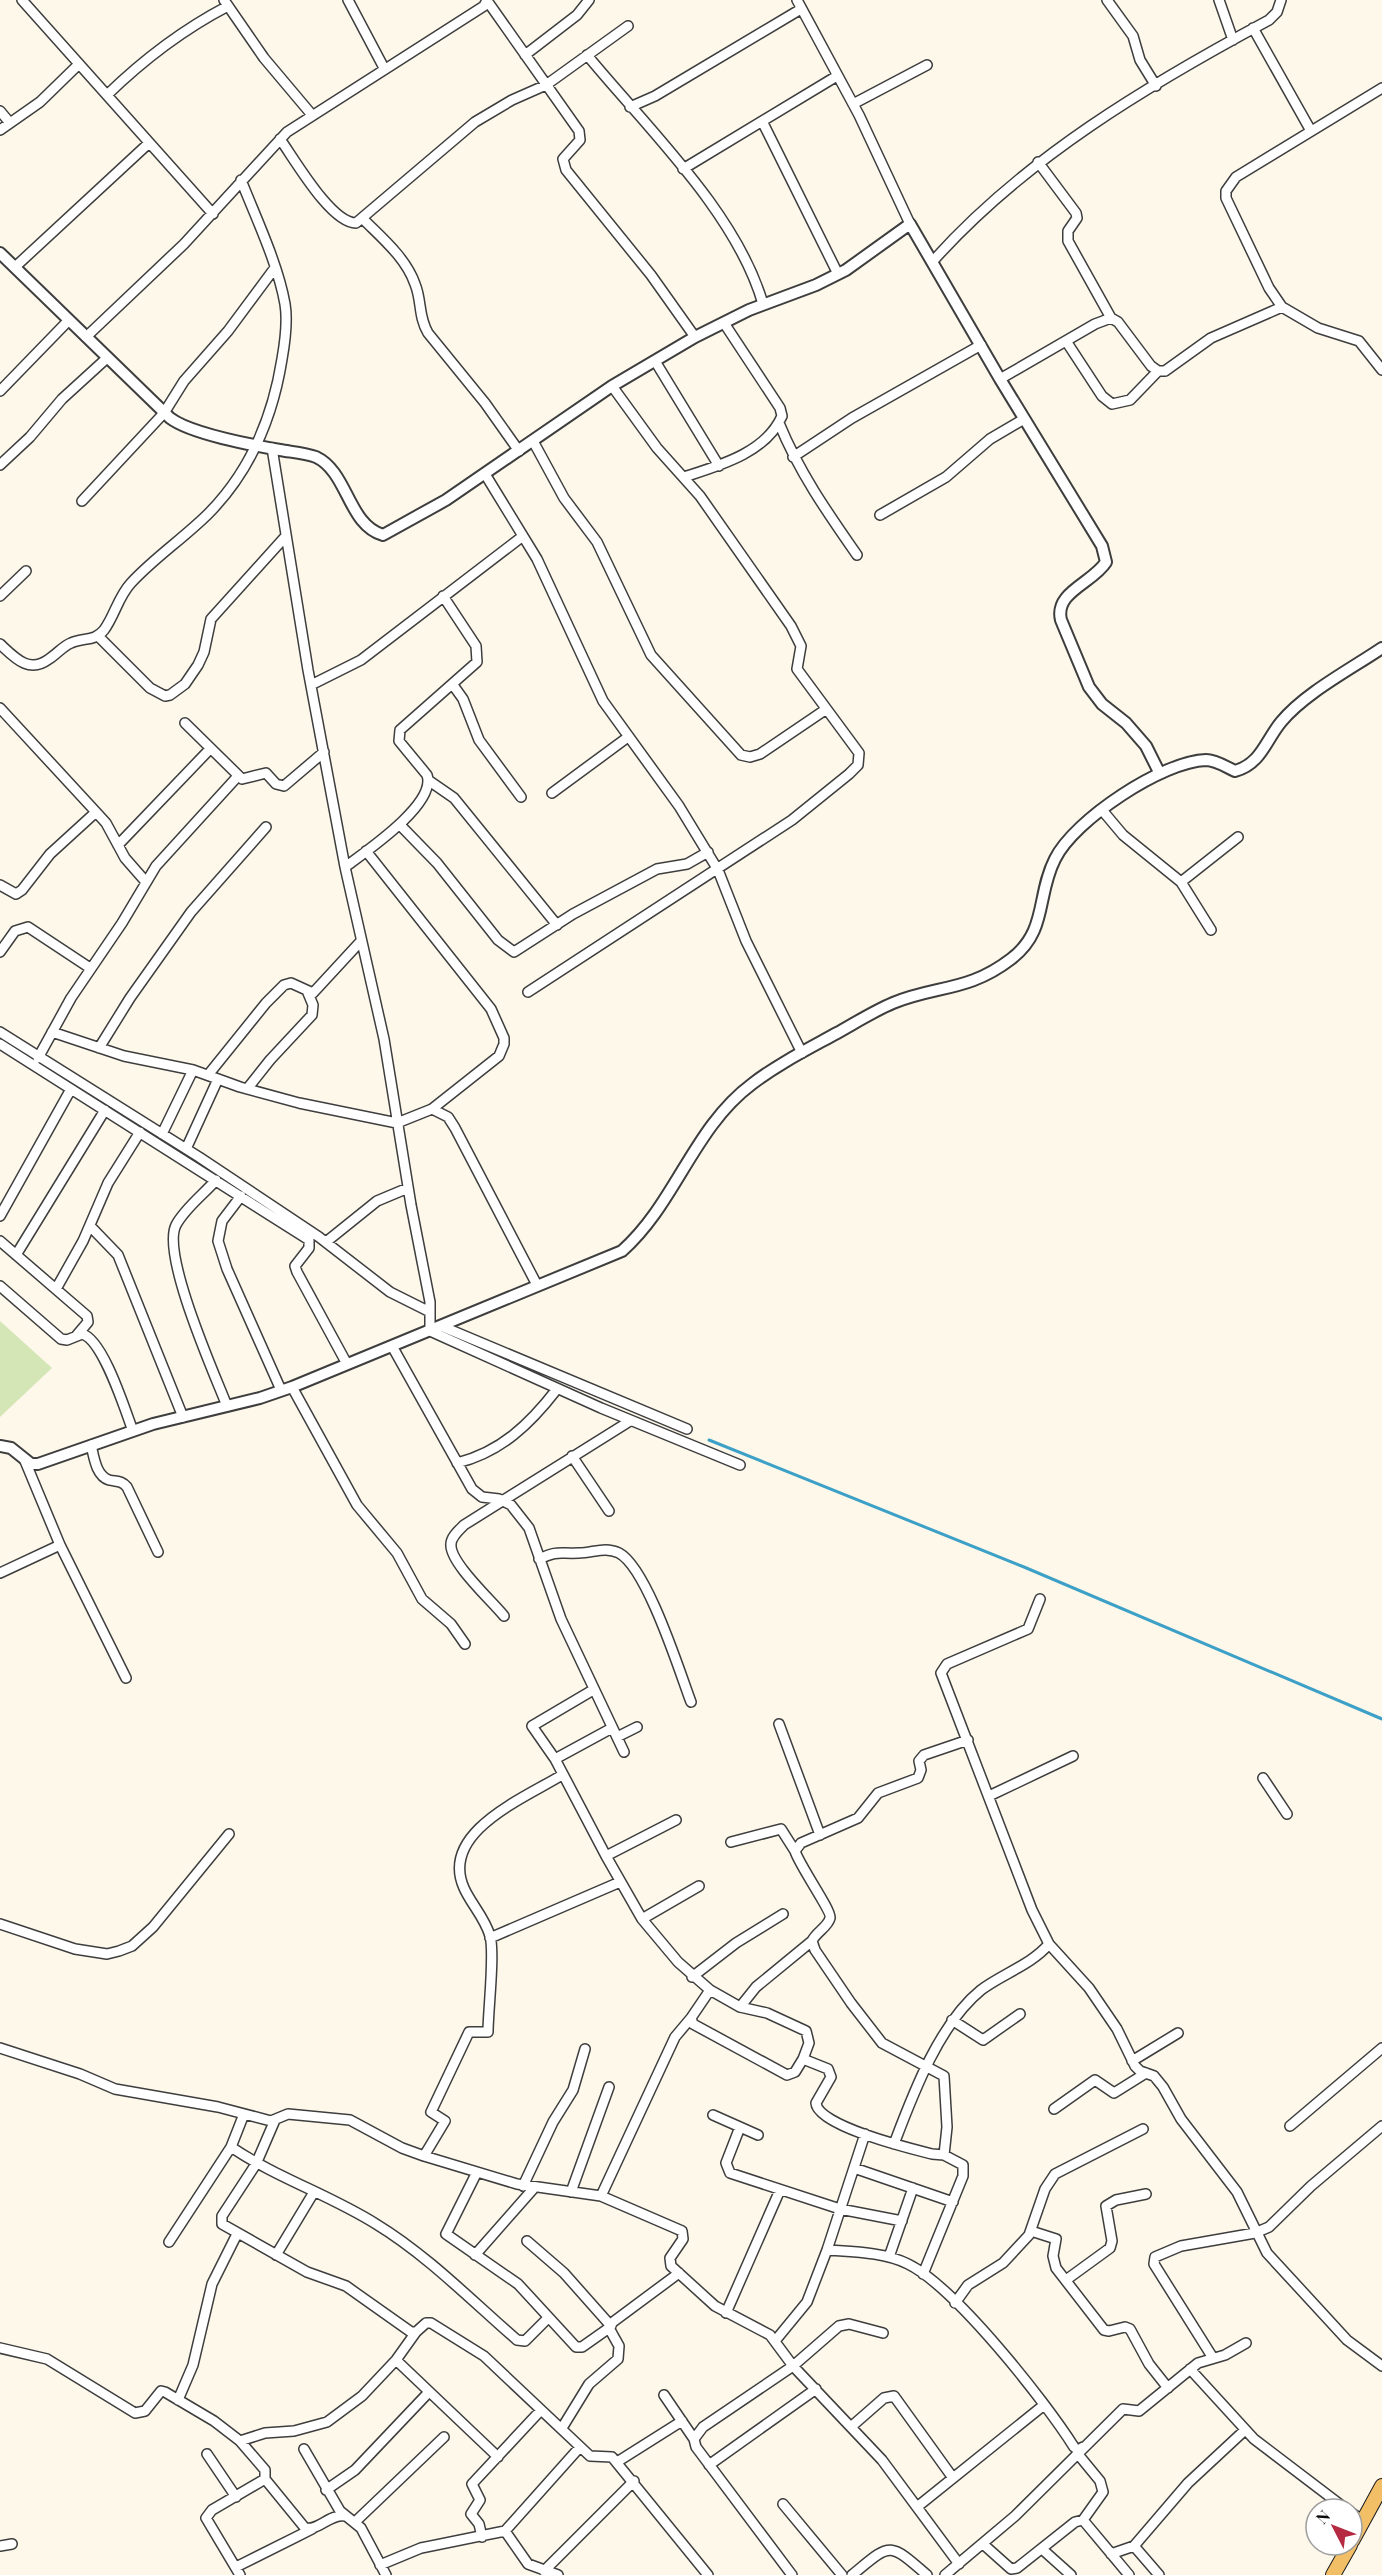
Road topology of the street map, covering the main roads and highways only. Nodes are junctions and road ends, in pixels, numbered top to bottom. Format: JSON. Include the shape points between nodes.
{"nodes":[{"id":1,"x":1382,"y":2486,"type":"edge"},
{"id":2,"x":1364,"y":2508,"type":"edge"},
{"id":3,"x":1343,"y":2557,"type":"edge"},
{"id":4,"x":1333,"y":2575,"type":"edge"}],
"edges":[{"from":1,"to":2,"type":"main road"},
{"from":3,"to":4,"type":"main road"}]}
